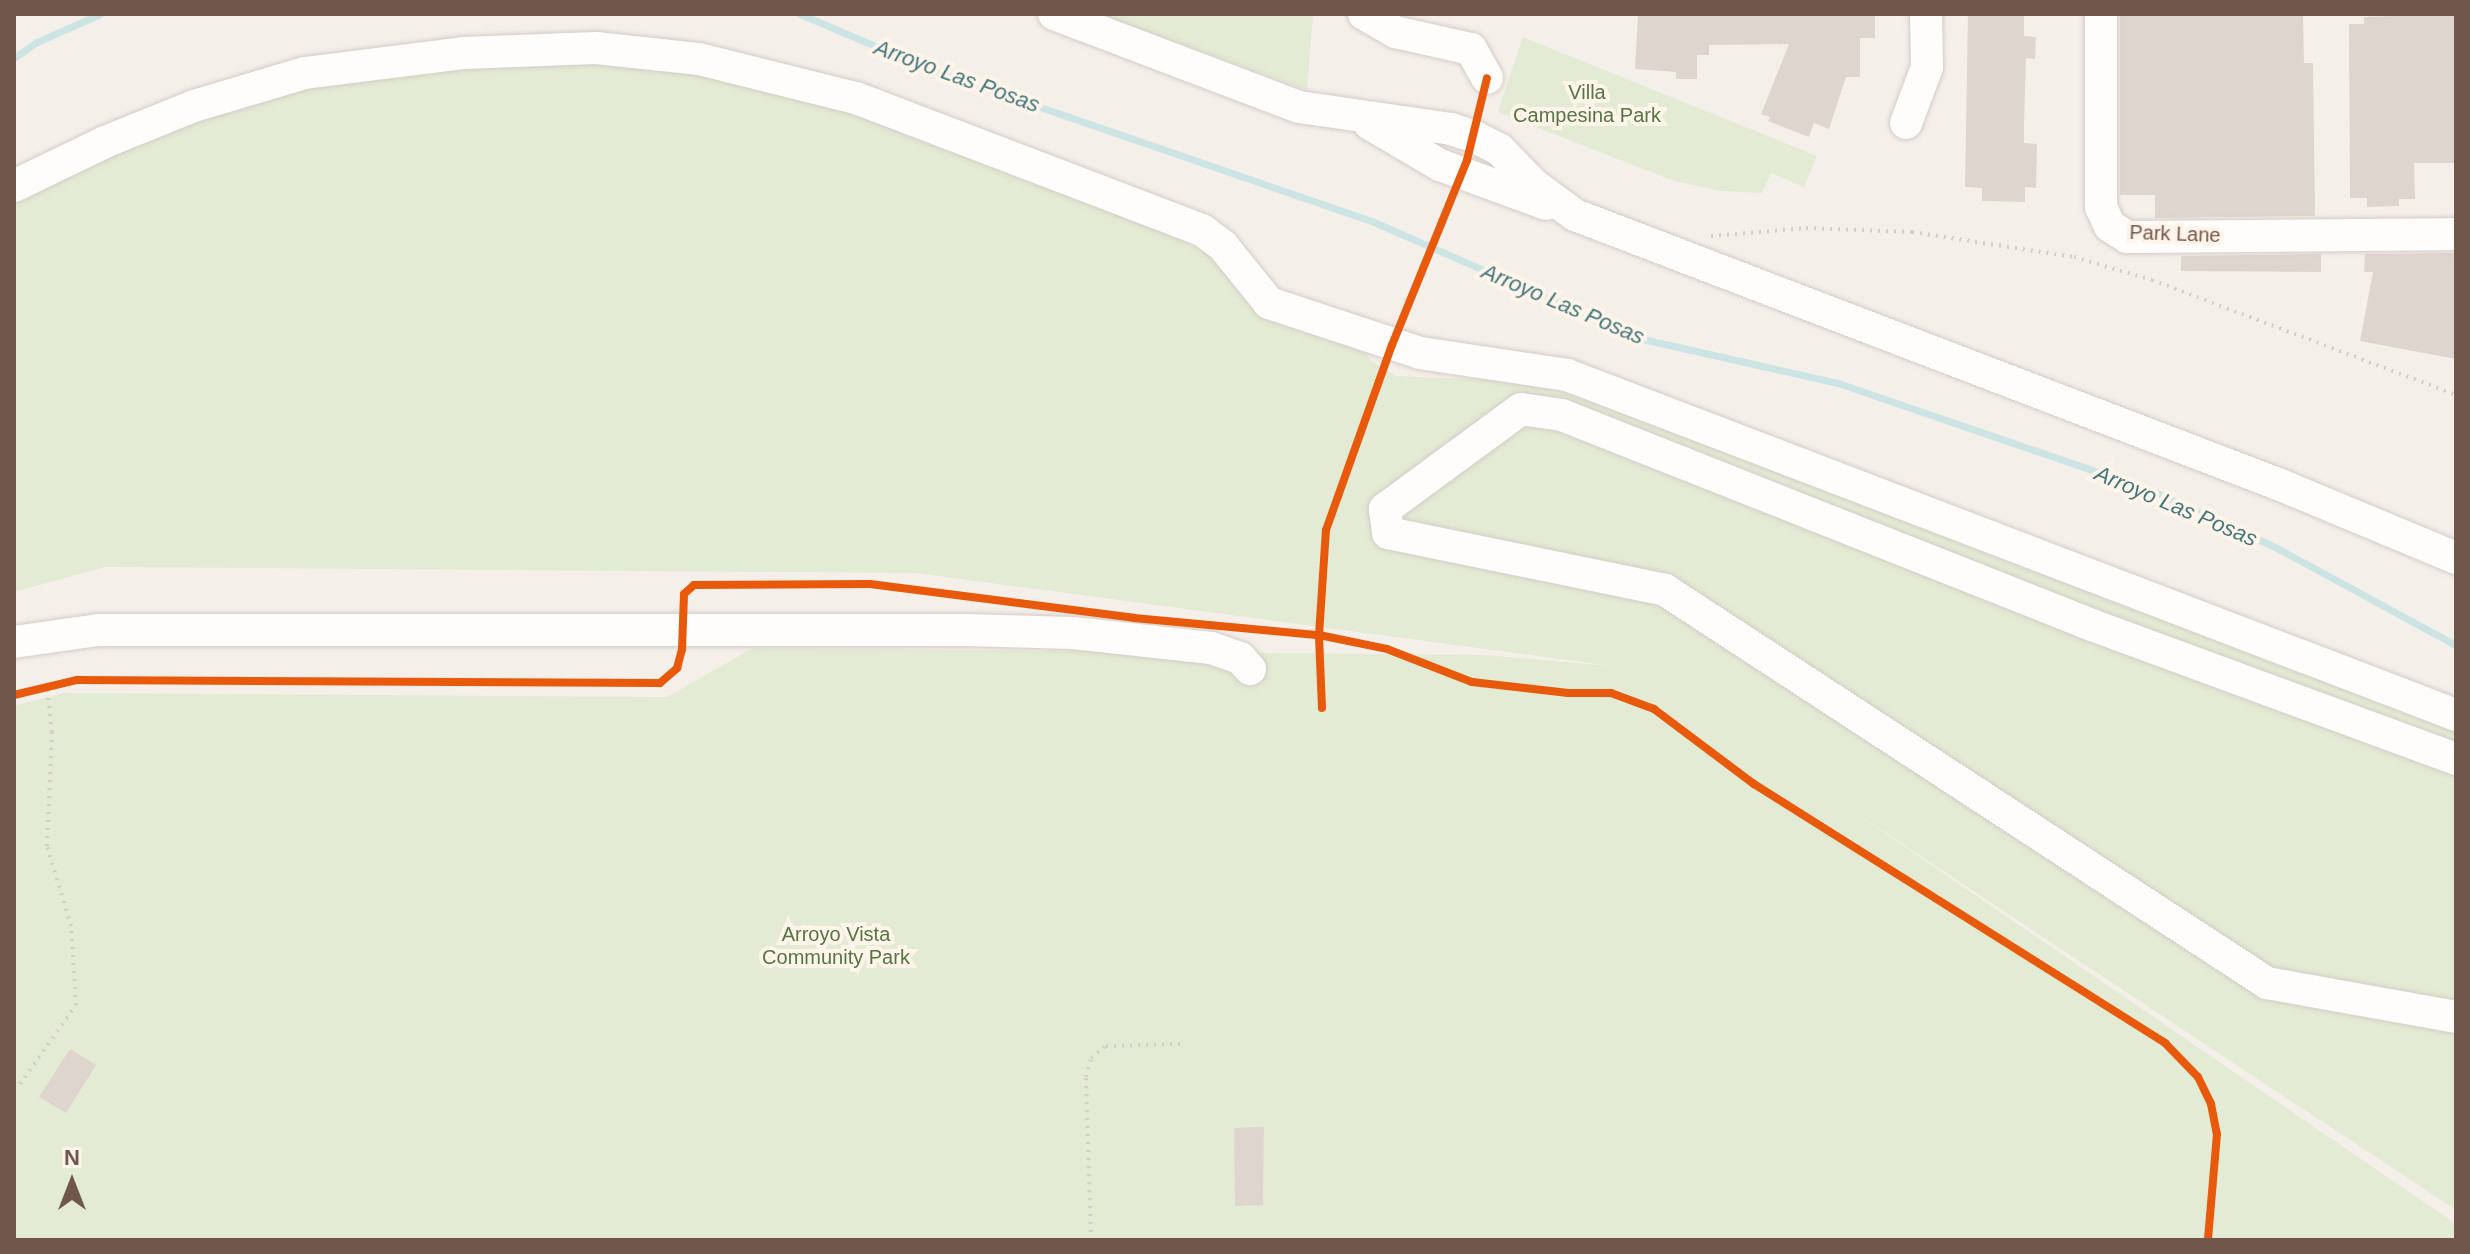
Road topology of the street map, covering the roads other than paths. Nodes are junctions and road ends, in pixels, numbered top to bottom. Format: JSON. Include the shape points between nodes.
{"nodes":[{"id":1,"x":1054,"y":14,"type":"edge"},
{"id":2,"x":1364,"y":14,"type":"edge"},
{"id":3,"x":1926,"y":14,"type":"edge"},
{"id":4,"x":2101,"y":14,"type":"edge"},
{"id":5,"x":1487,"y":78,"type":"dead end"},
{"id":6,"x":1906,"y":123,"type":"dead end"},
{"id":7,"x":14,"y":186,"type":"edge"},
{"id":8,"x":2456,"y":234,"type":"edge"},
{"id":9,"x":2456,"y":558,"type":"edge"},
{"id":10,"x":14,"y":642,"type":"edge"},
{"id":11,"x":1250,"y":669,"type":"dead end"},
{"id":12,"x":2456,"y":715,"type":"edge"},
{"id":13,"x":2456,"y":759,"type":"edge"},
{"id":14,"x":2456,"y":1017,"type":"edge"}],
"edges":[{"from":1,"to":9,"type":"street","via":[[1299,107],[1475,137],[1499,149],[1534,185],[1575,215],[2278,484]]},
{"from":2,"to":5,"type":"street","via":[[1395,32],[1471,49]]},
{"from":3,"to":6,"type":"street","via":[[1927,67]]},
{"from":4,"to":8,"type":"street","name":"Park Lane","via":[[2101,207],[2110,226],[2127,237]]},
{"from":7,"to":12,"type":"street","via":[[194,106],[305,73],[463,53],[582,48],[699,59],[856,98],[1202,230],[1223,246],[1269,303],[1420,353],[1567,375]]},
{"from":10,"to":11,"type":"street","via":[[98,630],[967,630],[1073,633],[1211,648],[1240,658]]},
{"from":13,"to":14,"type":"street","via":[[2092,625],[1562,415],[1521,409],[1385,509],[1388,533],[1665,590],[2267,983]]}]}
